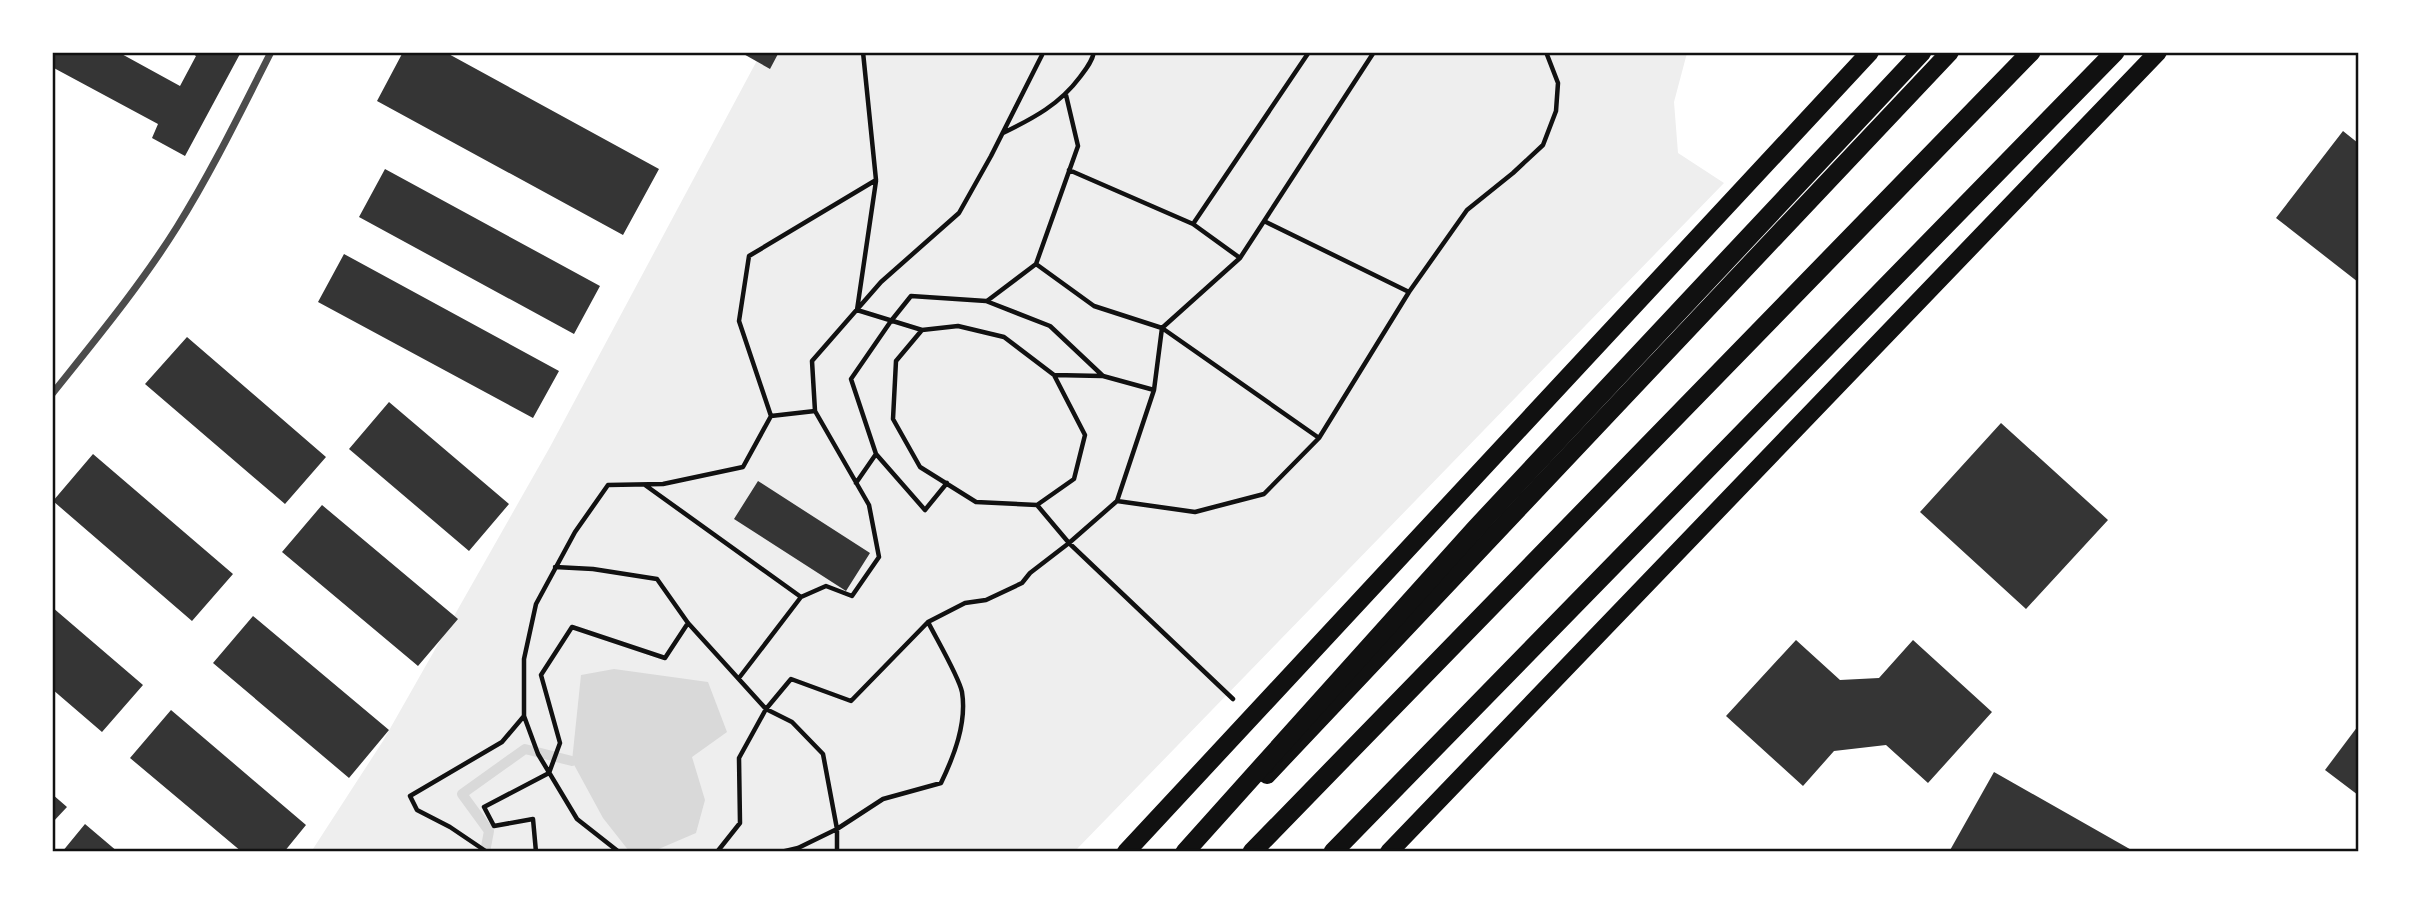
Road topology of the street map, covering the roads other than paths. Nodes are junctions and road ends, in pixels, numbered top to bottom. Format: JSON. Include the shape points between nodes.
{"nodes":[{"id":1,"x":271,"y":52,"type":"edge"},
{"id":2,"x":1922,"y":52,"type":"edge"},
{"id":3,"x":1950,"y":52,"type":"edge"},
{"id":4,"x":2031,"y":52,"type":"edge"},
{"id":5,"x":2115,"y":52,"type":"edge"},
{"id":6,"x":2158,"y":52,"type":"edge"},
{"id":7,"x":1867,"y":53,"type":"edge"},
{"id":8,"x":52,"y":394,"type":"edge"},
{"id":9,"x":1126,"y":852,"type":"edge"},
{"id":10,"x":1185,"y":852,"type":"edge"},
{"id":11,"x":1194,"y":852,"type":"edge"},
{"id":12,"x":1252,"y":852,"type":"edge"},
{"id":13,"x":1333,"y":852,"type":"edge"},
{"id":14,"x":1389,"y":852,"type":"edge"}],
"edges":[{"from":1,"to":8,"type":"street","via":[[177,228]]},
{"from":2,"to":10,"type":"highway","via":[[1475,529]]},
{"from":3,"to":11,"type":"main road"},
{"from":4,"to":12,"type":"highway"},
{"from":5,"to":13,"type":"highway"},
{"from":6,"to":14,"type":"main road"},
{"from":7,"to":9,"type":"main road"}]}
